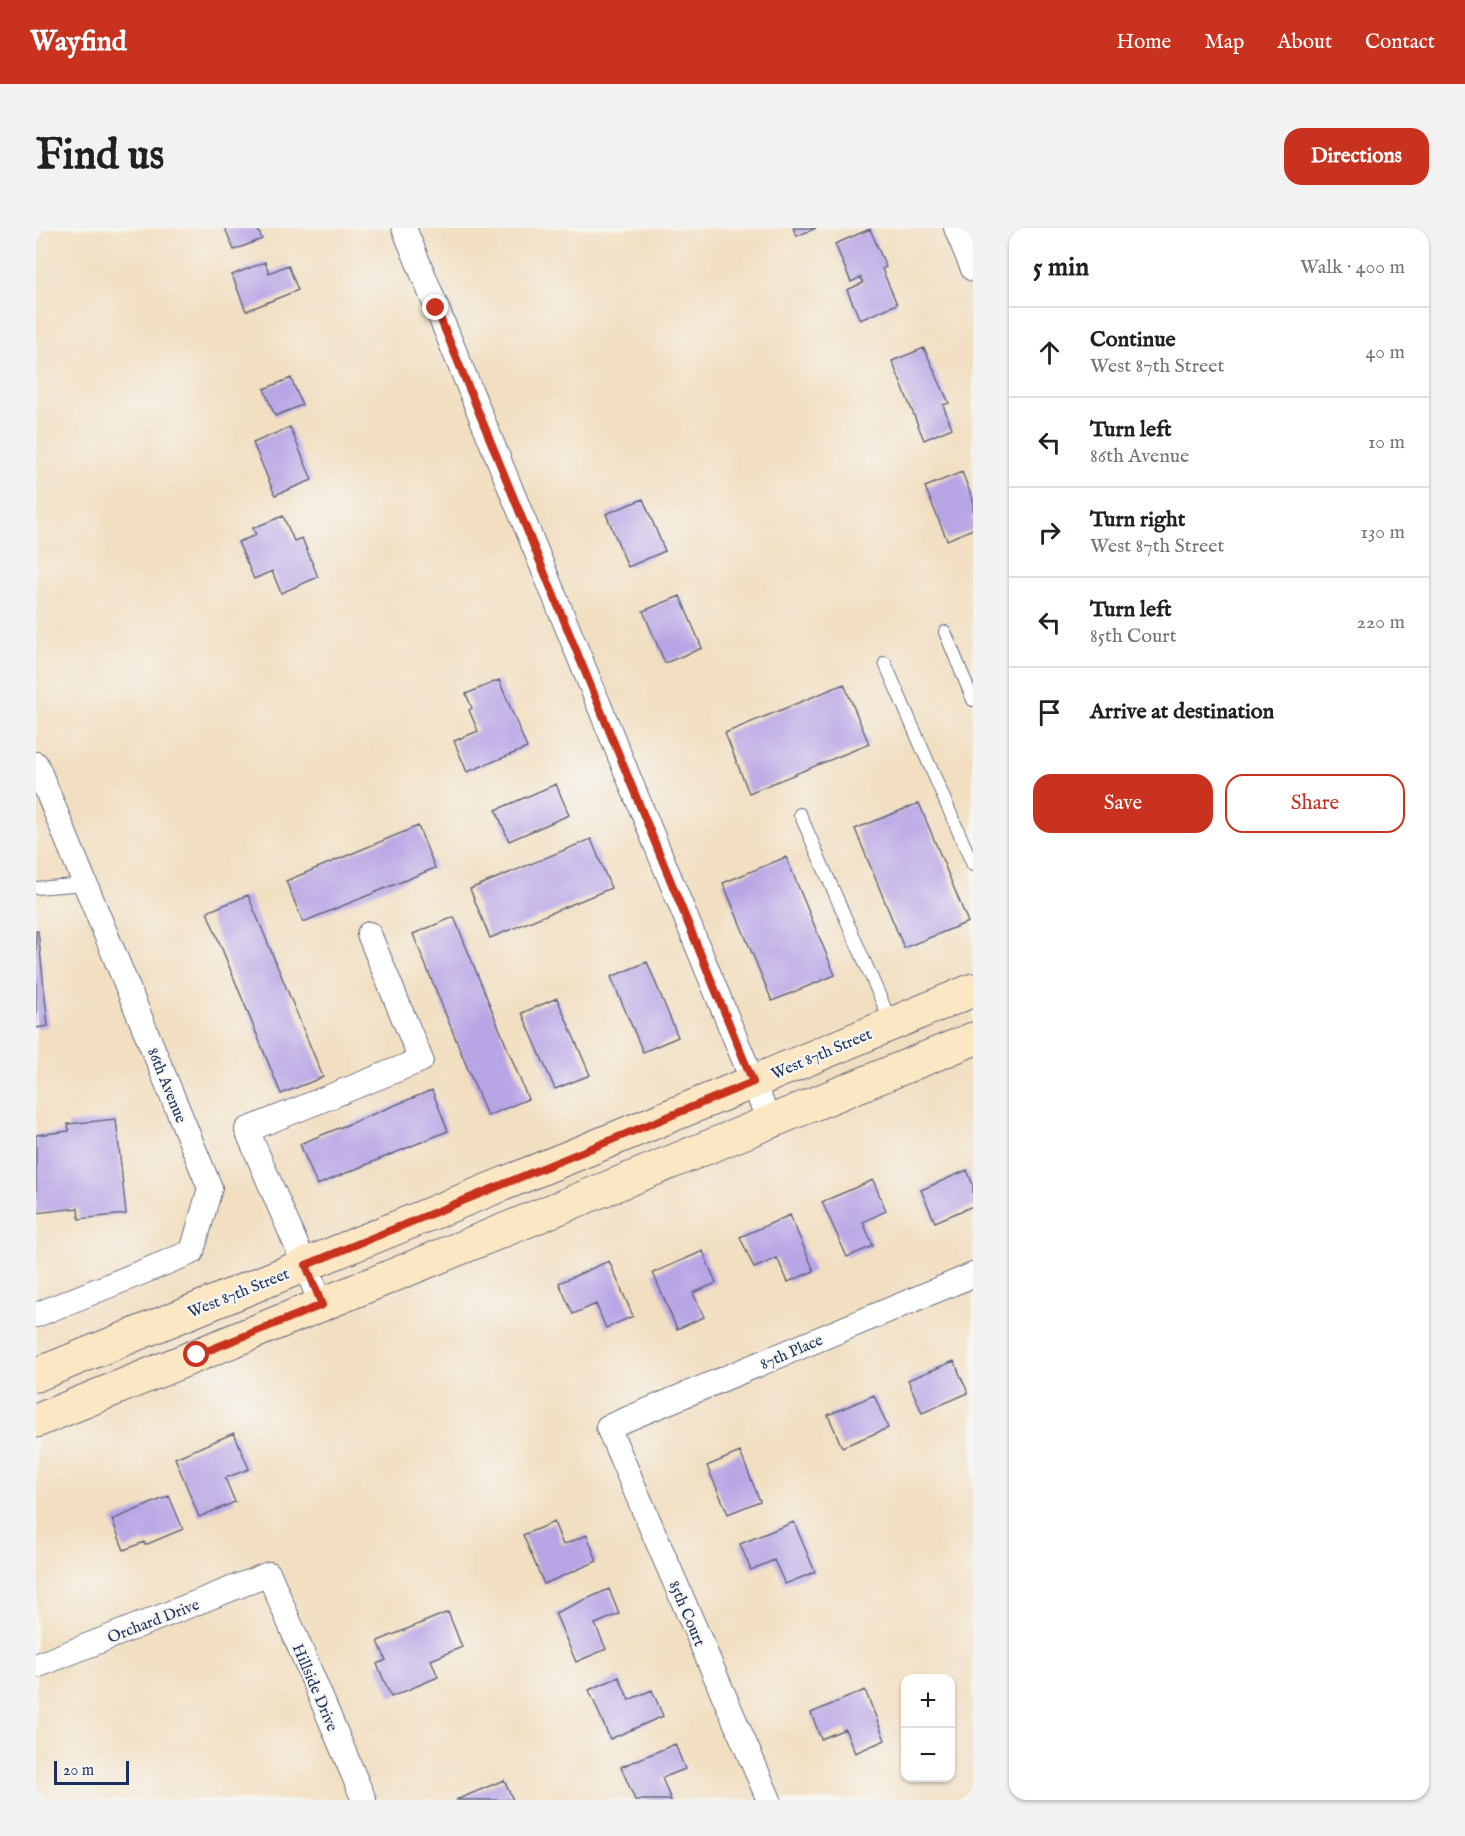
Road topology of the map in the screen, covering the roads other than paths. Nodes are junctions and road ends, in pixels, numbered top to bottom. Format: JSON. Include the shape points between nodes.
{"nodes":[{"id":1,"x":404,"y":228,"type":"edge"},
{"id":2,"x":956,"y":228,"type":"edge"},
{"id":3,"x":973,"y":269,"type":"edge"},
{"id":4,"x":945,"y":632,"type":"dead end"},
{"id":5,"x":885,"y":663,"type":"dead end"},
{"id":6,"x":973,"y":700,"type":"edge"},
{"id":7,"x":36,"y":764,"type":"edge"},
{"id":8,"x":800,"y":814,"type":"dead end"},
{"id":9,"x":973,"y":865,"type":"edge"},
{"id":10,"x":86,"y":884,"type":"junction"},
{"id":11,"x":36,"y":888,"type":"edge"},
{"id":12,"x":369,"y":934,"type":"dead end"},
{"id":13,"x":973,"y":990,"type":"edge"},
{"id":14,"x":892,"y":1024,"type":"junction"},
{"id":15,"x":973,"y":1039,"type":"edge"},
{"id":16,"x":753,"y":1082,"type":"junction"},
{"id":17,"x":770,"y":1121,"type":"junction"},
{"id":18,"x":306,"y":1265,"type":"junction"},
{"id":19,"x":973,"y":1275,"type":"edge"},
{"id":20,"x":322,"y":1305,"type":"junction"},
{"id":21,"x":36,"y":1315,"type":"edge"},
{"id":22,"x":36,"y":1375,"type":"edge"},
{"id":23,"x":36,"y":1421,"type":"edge"},
{"id":24,"x":608,"y":1427,"type":"joint"},
{"id":25,"x":269,"y":1574,"type":"joint"},
{"id":26,"x":36,"y":1666,"type":"edge"},
{"id":27,"x":364,"y":1800,"type":"edge"},
{"id":28,"x":769,"y":1800,"type":"edge"}],
"edges":[{"from":1,"to":16,"type":"street"},
{"from":2,"to":3,"type":"street"},
{"from":4,"to":6,"type":"lane"},
{"from":5,"to":9,"type":"lane"},
{"from":7,"to":10,"type":"street","name":"86th Avenue"},
{"from":8,"to":14,"type":"lane"},
{"from":10,"to":11,"type":"lane"},
{"from":10,"to":21,"type":"street","name":"86th Avenue","via":[[210,1188],[192,1252]]},
{"from":12,"to":18,"type":"street","via":[[421,1060],[247,1130]]},
{"from":13,"to":14,"type":"main road","name":"West 87th Street"},
{"from":14,"to":16,"type":"main road","name":"West 87th Street"},
{"from":15,"to":17,"type":"main road"},
{"from":16,"to":17,"type":"street"},
{"from":16,"to":18,"type":"main road","name":"West 87th Street"},
{"from":17,"to":20,"type":"main road"},
{"from":18,"to":20,"type":"street"},
{"from":18,"to":22,"type":"main road","name":"West 87th Street"},
{"from":19,"to":24,"type":"street","name":"87th Place"},
{"from":20,"to":23,"type":"main road"},
{"from":24,"to":28,"type":"street","name":"85th Court"},
{"from":25,"to":26,"type":"street","name":"Orchard Drive"},
{"from":25,"to":27,"type":"street","name":"Hillside Drive"}]}
